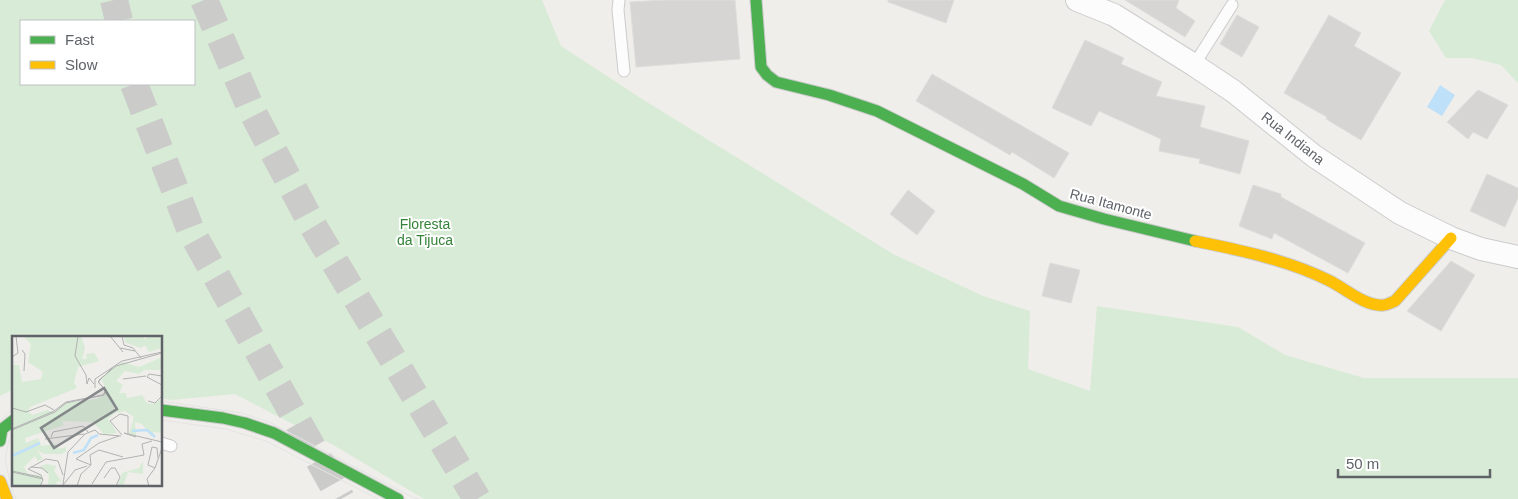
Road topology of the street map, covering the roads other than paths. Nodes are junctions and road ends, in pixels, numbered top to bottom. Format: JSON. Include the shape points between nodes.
{"nodes":[{"id":1,"x":619,"y":0,"type":"edge"},
{"id":2,"x":756,"y":0,"type":"edge"},
{"id":3,"x":1077,"y":0,"type":"edge"},
{"id":4,"x":1232,"y":5,"type":"dead end"},
{"id":5,"x":1194,"y":64,"type":"junction"},
{"id":6,"x":624,"y":72,"type":"dead end"},
{"id":7,"x":1451,"y":238,"type":"junction"},
{"id":8,"x":1518,"y":257,"type":"edge"},
{"id":9,"x":162,"y":410,"type":"edge"},
{"id":10,"x":12,"y":422,"type":"edge"},
{"id":11,"x":12,"y":440,"type":"edge"},
{"id":12,"x":0,"y":441,"type":"edge"},
{"id":13,"x":0,"y":450,"type":"edge"},
{"id":14,"x":0,"y":481,"type":"edge"},
{"id":15,"x":7,"y":499,"type":"edge"},
{"id":16,"x":398,"y":499,"type":"edge"}],
"edges":[{"from":1,"to":6,"type":"lane"},
{"from":2,"to":7,"type":"street","name":"Rua Itamonte","via":[[761,67],[766,76],[776,82],[877,111],[1060,206],[1292,265],[1367,302],[1384,305],[1395,301]]},
{"from":3,"to":5,"type":"street","name":"Rua Indiana","via":[[1114,15]]},
{"from":4,"to":5,"type":"lane"},
{"from":5,"to":7,"type":"street","name":"Rua Indiana","via":[[1314,156],[1400,213]]},
{"from":7,"to":8,"type":"street","name":"Rua Indiana"},
{"from":9,"to":16,"type":"street","via":[[223,418],[274,433]]},
{"from":10,"to":12,"type":"street","via":[[2,430]]},
{"from":11,"to":13,"type":"lane"},
{"from":14,"to":15,"type":"street"}]}
